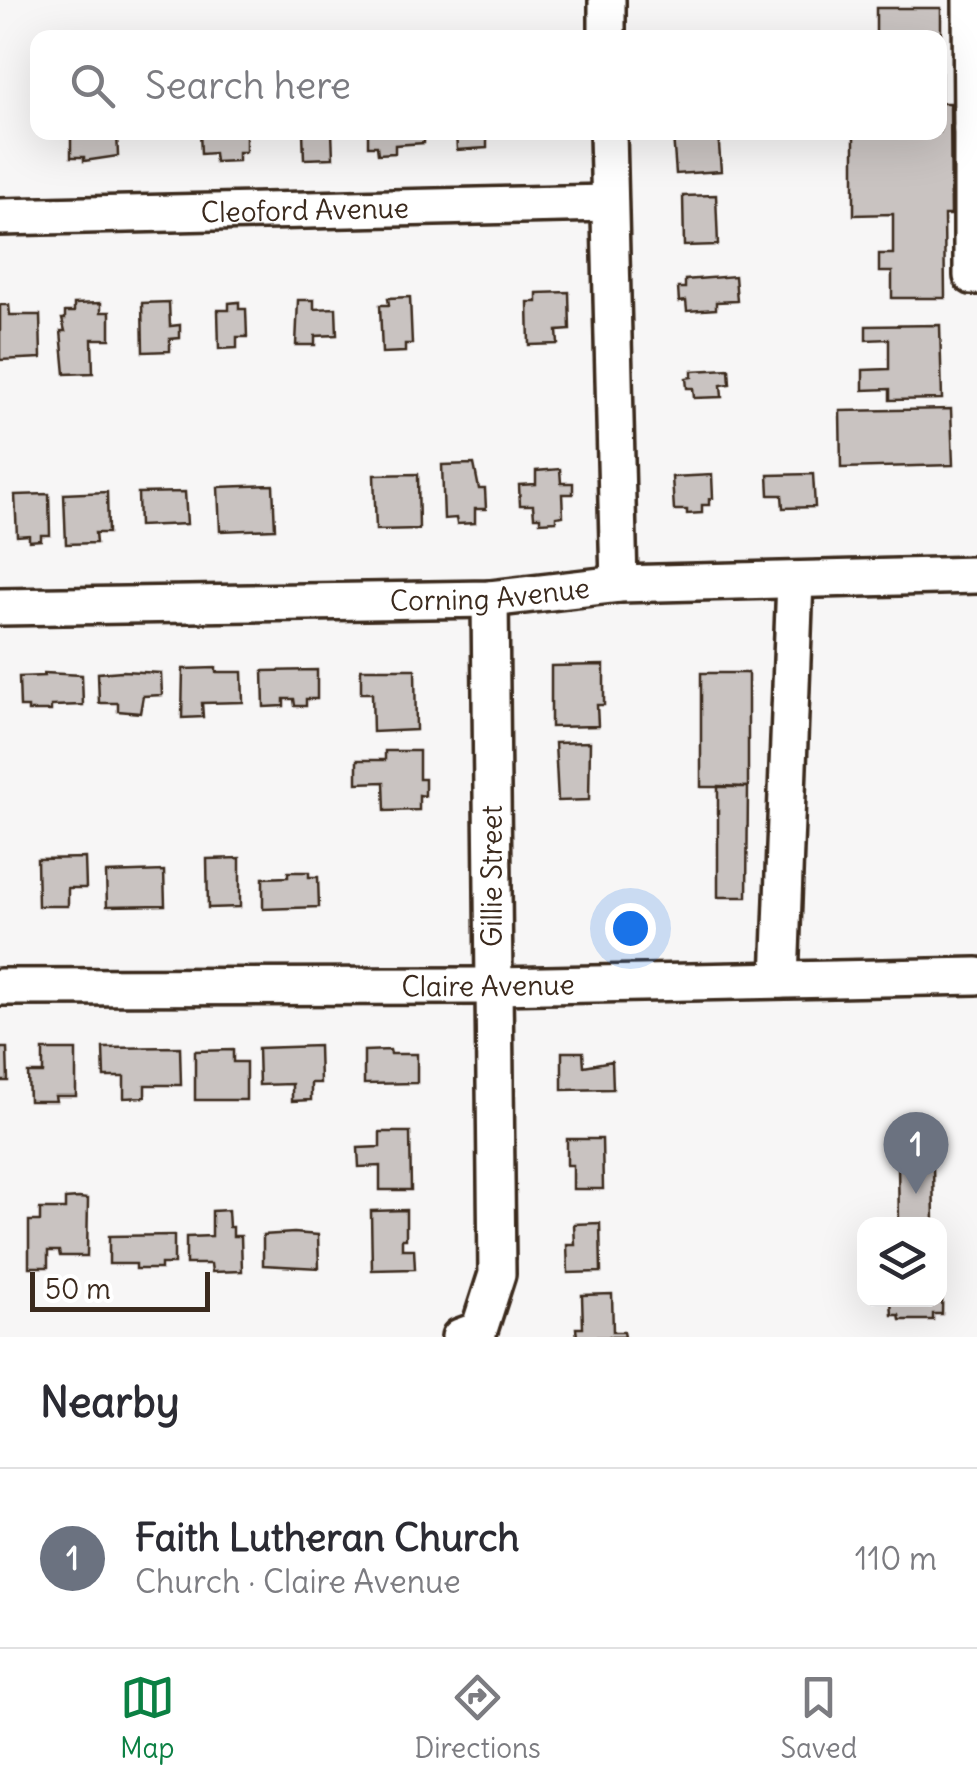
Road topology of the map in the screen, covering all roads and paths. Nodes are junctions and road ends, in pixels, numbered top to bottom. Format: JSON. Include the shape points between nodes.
{"nodes":[{"id":1,"x":607,"y":0,"type":"edge"},
{"id":2,"x":971,"y":0,"type":"edge"},
{"id":3,"x":607,"y":30,"type":"edge"},
{"id":4,"x":975,"y":129,"type":"edge"},
{"id":5,"x":608,"y":140,"type":"edge"},
{"id":6,"x":608,"y":202,"type":"junction"},
{"id":7,"x":0,"y":217,"type":"edge"},
{"id":8,"x":977,"y":276,"type":"edge"},
{"id":9,"x":977,"y":575,"type":"edge"},
{"id":10,"x":794,"y":580,"type":"junction"},
{"id":11,"x":619,"y":584,"type":"junction"},
{"id":12,"x":490,"y":599,"type":"junction"},
{"id":13,"x":0,"y":608,"type":"edge"},
{"id":14,"x":977,"y":976,"type":"edge"},
{"id":15,"x":780,"y":980,"type":"junction"},
{"id":16,"x":493,"y":986,"type":"junction"},
{"id":17,"x":0,"y":987,"type":"edge"},
{"id":18,"x":469,"y":1334,"type":"edge"}],
"edges":[{"from":1,"to":3,"type":"street"},
{"from":2,"to":4,"type":"street"},
{"from":4,"to":8,"type":"street"},
{"from":5,"to":6,"type":"street"},
{"from":6,"to":7,"type":"street","name":"Cleoford Avenue"},
{"from":6,"to":11,"type":"street"},
{"from":9,"to":10,"type":"street","name":"Corning Avenue"},
{"from":10,"to":11,"type":"street","name":"Corning Avenue"},
{"from":10,"to":15,"type":"street"},
{"from":11,"to":12,"type":"street","name":"Corning Avenue"},
{"from":12,"to":13,"type":"street","name":"Corning Avenue"},
{"from":12,"to":16,"type":"street","name":"Gillie Street"},
{"from":14,"to":15,"type":"street","name":"Claire Avenue"},
{"from":15,"to":16,"type":"street","name":"Claire Avenue"},
{"from":16,"to":17,"type":"street","name":"Claire Avenue"},
{"from":16,"to":18,"type":"street","name":"Gillie Street","via":[[497,1274]]}]}
